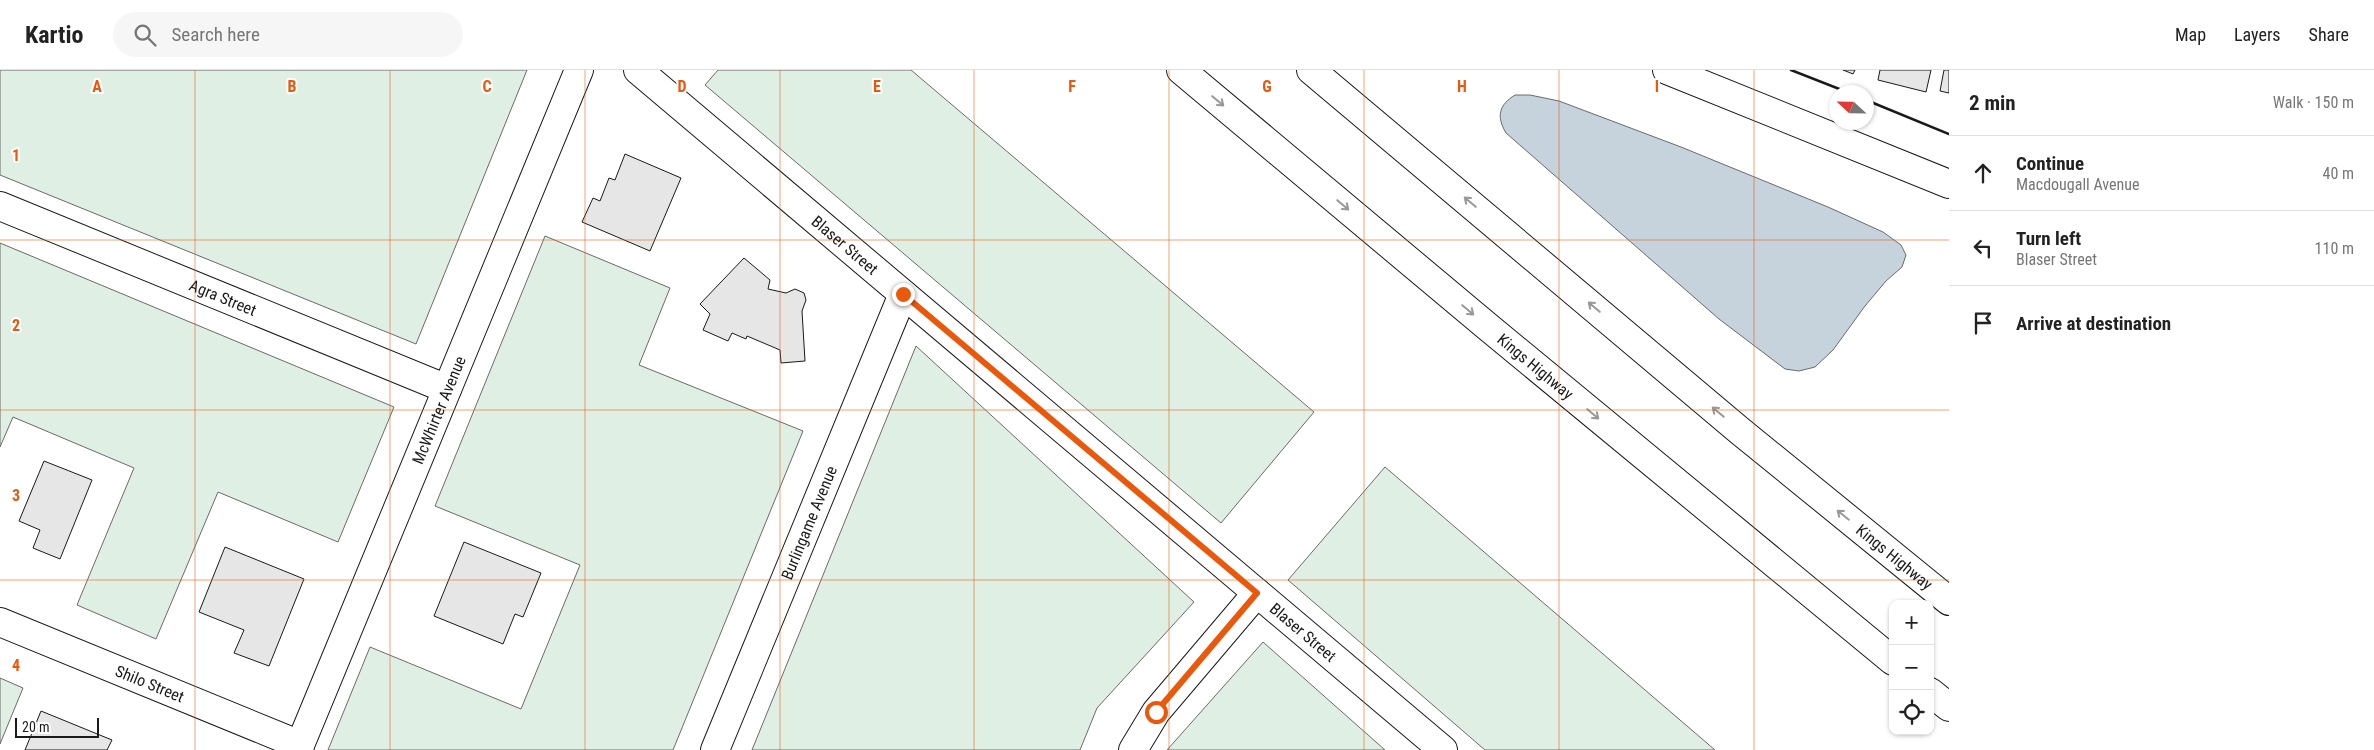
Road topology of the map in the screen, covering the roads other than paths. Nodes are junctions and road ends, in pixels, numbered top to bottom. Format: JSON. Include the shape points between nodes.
{"nodes":[{"id":1,"x":579,"y":70,"type":"edge"},
{"id":2,"x":638,"y":70,"type":"edge"},
{"id":3,"x":1181,"y":70,"type":"edge"},
{"id":4,"x":1311,"y":70,"type":"edge"},
{"id":5,"x":1667,"y":70,"type":"edge"},
{"id":6,"x":1949,"y":184,"type":"edge"},
{"id":7,"x":0,"y":206,"type":"edge"},
{"id":8,"x":903,"y":294,"type":"junction"},
{"id":9,"x":447,"y":389,"type":"junction"},
{"id":10,"x":1257,"y":593,"type":"junction"},
{"id":11,"x":1949,"y":601,"type":"edge"},
{"id":12,"x":0,"y":622,"type":"edge"},
{"id":13,"x":1889,"y":658,"type":"edge"},
{"id":14,"x":1934,"y":695,"type":"edge"},
{"id":15,"x":1949,"y":707,"type":"edge"},
{"id":16,"x":299,"y":748,"type":"edge"},
{"id":17,"x":714,"y":750,"type":"edge"},
{"id":18,"x":1133,"y":750,"type":"edge"},
{"id":19,"x":1443,"y":750,"type":"edge"}],
"edges":[{"from":1,"to":9,"type":"street","name":"McWhirter Avenue"},
{"from":2,"to":8,"type":"street","name":"Blaser Street"},
{"from":3,"to":13,"type":"street","name":"Kings Highway","one_way":true},
{"from":11,"to":4,"type":"street","name":"Kings Highway","one_way":true,"via":[[1740,431]]},
{"from":5,"to":6,"type":"street"},
{"from":7,"to":9,"type":"street","name":"Agra Street"},
{"from":8,"to":10,"type":"street","name":"Blaser Street"},
{"from":8,"to":17,"type":"street","name":"Burlingame Avenue"},
{"from":9,"to":16,"type":"street","name":"McWhirter Avenue"},
{"from":10,"to":18,"type":"street","via":[[1156,712]]},
{"from":10,"to":19,"type":"street","name":"Blaser Street"},
{"from":12,"to":16,"type":"street","name":"Shilo Street"},
{"from":14,"to":15,"type":"street"}]}
